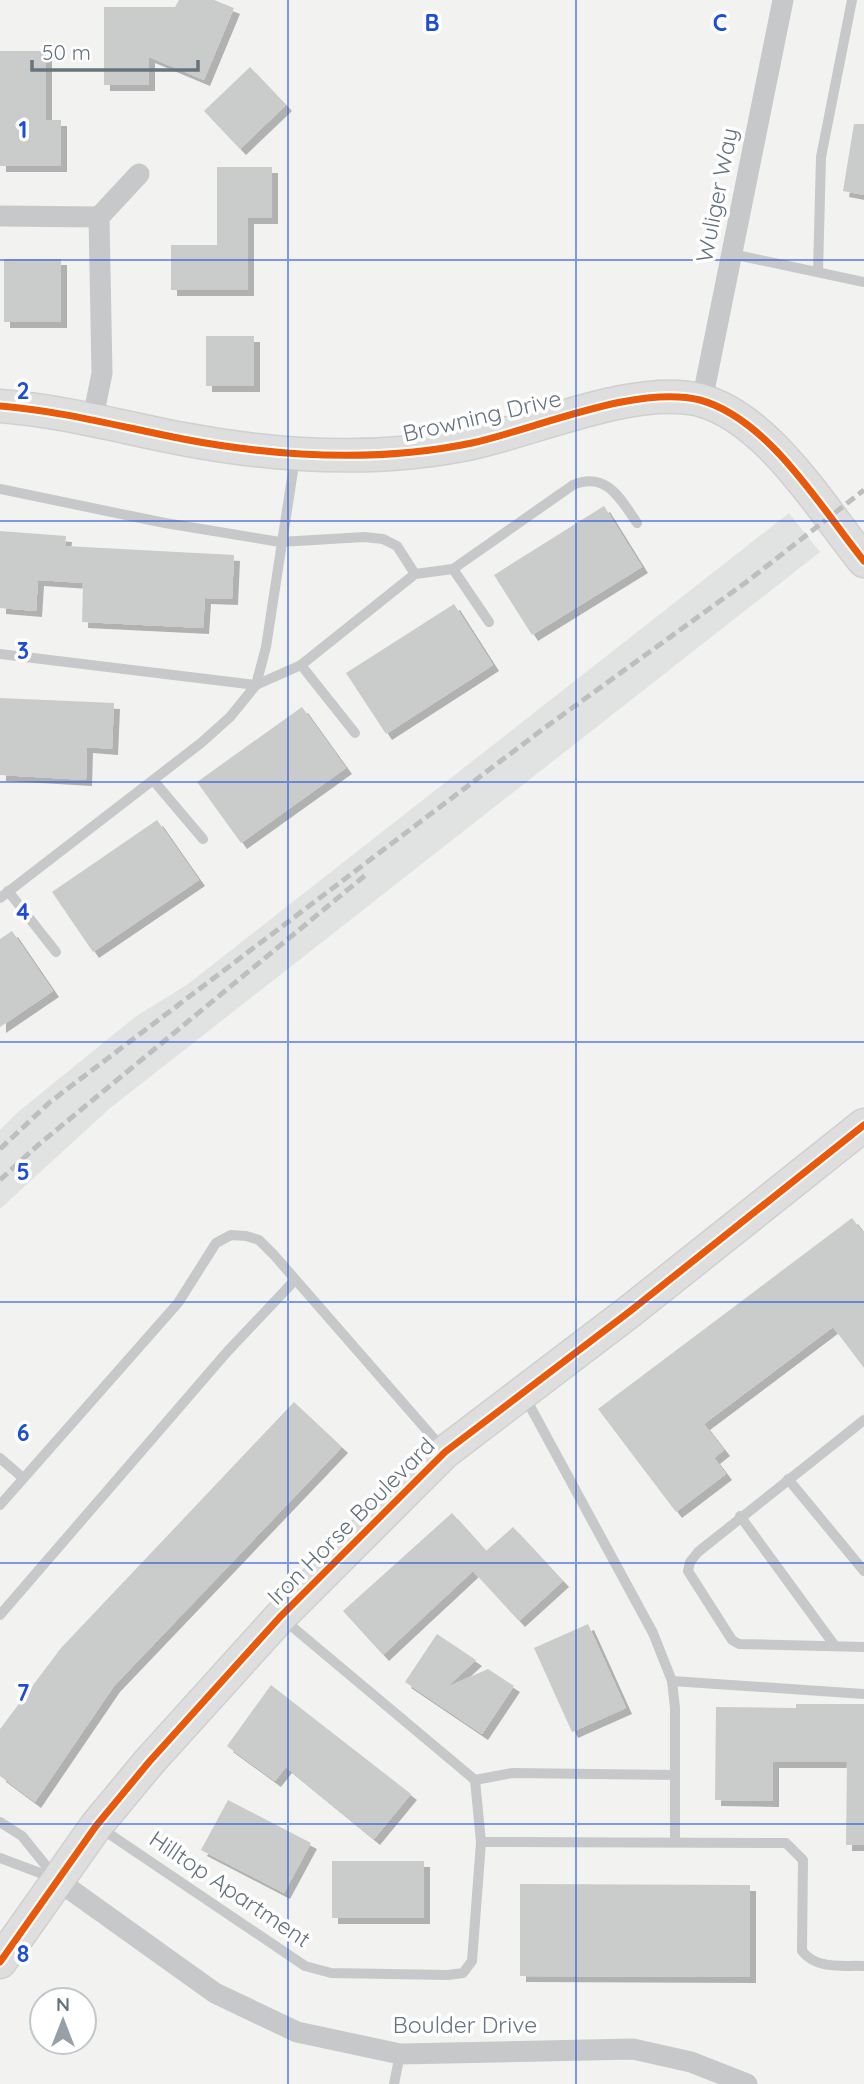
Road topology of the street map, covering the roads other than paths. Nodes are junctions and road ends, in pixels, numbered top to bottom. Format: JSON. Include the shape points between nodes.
{"nodes":[{"id":1,"x":783,"y":0,"type":"edge"},
{"id":2,"x":852,"y":0,"type":"edge"},
{"id":3,"x":139,"y":174,"type":"dead end"},
{"id":4,"x":0,"y":216,"type":"edge"},
{"id":5,"x":99,"y":217,"type":"junction"},
{"id":6,"x":732,"y":254,"type":"junction"},
{"id":7,"x":818,"y":272,"type":"junction"},
{"id":8,"x":864,"y":282,"type":"edge"},
{"id":9,"x":702,"y":401,"type":"junction"},
{"id":10,"x":0,"y":406,"type":"edge"},
{"id":11,"x":93,"y":418,"type":"junction"},
{"id":12,"x":295,"y":455,"type":"junction"},
{"id":13,"x":0,"y":489,"type":"edge"},
{"id":14,"x":637,"y":523,"type":"dead end"},
{"id":15,"x":280,"y":542,"type":"junction"},
{"id":16,"x":864,"y":561,"type":"edge"},
{"id":17,"x":453,"y":569,"type":"junction"},
{"id":18,"x":415,"y":574,"type":"junction"},
{"id":19,"x":489,"y":622,"type":"dead end"},
{"id":20,"x":0,"y":654,"type":"edge"},
{"id":21,"x":301,"y":665,"type":"junction"},
{"id":22,"x":256,"y":685,"type":"junction"},
{"id":23,"x":355,"y":733,"type":"dead end"},
{"id":24,"x":153,"y":780,"type":"junction"},
{"id":25,"x":203,"y":839,"type":"dead end"},
{"id":26,"x":4,"y":894,"type":"edge"},
{"id":27,"x":56,"y":952,"type":"dead end"},
{"id":28,"x":858,"y":1134,"type":"edge"},
{"id":29,"x":295,"y":1280,"type":"junction"},
{"id":30,"x":524,"y":1395,"type":"junction"},
{"id":31,"x":864,"y":1420,"type":"edge"},
{"id":32,"x":445,"y":1452,"type":"junction"},
{"id":33,"x":0,"y":1458,"type":"edge"},
{"id":34,"x":23,"y":1478,"type":"junction"},
{"id":35,"x":788,"y":1479,"type":"junction"},
{"id":36,"x":0,"y":1505,"type":"edge"},
{"id":37,"x":740,"y":1516,"type":"junction"},
{"id":38,"x":864,"y":1571,"type":"edge"},
{"id":39,"x":0,"y":1615,"type":"edge"},
{"id":40,"x":280,"y":1617,"type":"junction"},
{"id":41,"x":835,"y":1646,"type":"junction"},
{"id":42,"x":864,"y":1647,"type":"edge"},
{"id":43,"x":672,"y":1681,"type":"junction"},
{"id":44,"x":864,"y":1694,"type":"edge"},
{"id":45,"x":675,"y":1774,"type":"junction"},
{"id":46,"x":475,"y":1780,"type":"junction"},
{"id":47,"x":0,"y":1822,"type":"edge"},
{"id":48,"x":96,"y":1826,"type":"junction"},
{"id":49,"x":675,"y":1841,"type":"junction"},
{"id":50,"x":481,"y":1842,"type":"junction"},
{"id":51,"x":0,"y":1858,"type":"edge"},
{"id":52,"x":57,"y":1880,"type":"junction"},
{"id":53,"x":0,"y":1962,"type":"edge"},
{"id":54,"x":864,"y":1966,"type":"edge"},
{"id":55,"x":400,"y":2054,"type":"junction"},
{"id":56,"x":394,"y":2084,"type":"edge"},
{"id":57,"x":747,"y":2084,"type":"edge"}],
"edges":[{"from":1,"to":6,"type":"street","name":"Wuliger Way"},
{"from":2,"to":7,"type":"lane","via":[[821,157]]},
{"from":3,"to":5,"type":"street"},
{"from":4,"to":5,"type":"street"},
{"from":5,"to":11,"type":"street","via":[[102,373]]},
{"from":6,"to":7,"type":"lane"},
{"from":6,"to":9,"type":"street","name":"Wuliger Way"},
{"from":7,"to":8,"type":"lane"},
{"from":9,"to":12,"type":"street","name":"Browning Drive","via":[[680,396],[649,399],[594,409],[472,443],[401,454]]},
{"from":9,"to":16,"type":"street","name":"Browning Drive","via":[[729,412],[786,461]]},
{"from":10,"to":11,"type":"street","name":"Browning Drive"},
{"from":11,"to":12,"type":"street","name":"Browning Drive","via":[[183,439]]},
{"from":12,"to":15,"type":"lane"},
{"from":13,"to":15,"type":"lane"},
{"from":14,"to":17,"type":"lane","via":[[614,490],[592,480],[582,481]]},
{"from":15,"to":18,"type":"lane","via":[[383,539],[397,546]]},
{"from":15,"to":22,"type":"lane","via":[[266,647]]},
{"from":17,"to":18,"type":"lane"},
{"from":17,"to":19,"type":"lane"},
{"from":18,"to":21,"type":"lane"},
{"from":20,"to":22,"type":"lane"},
{"from":21,"to":22,"type":"lane"},
{"from":21,"to":23,"type":"lane"},
{"from":22,"to":24,"type":"lane","via":[[229,718]]},
{"from":24,"to":25,"type":"lane"},
{"from":24,"to":26,"type":"lane"},
{"from":26,"to":27,"type":"lane"},
{"from":28,"to":30,"type":"street","name":"Iron Horse Boulevard"},
{"from":29,"to":32,"type":"lane"},
{"from":29,"to":34,"type":"lane","via":[[259,1240],[231,1235],[216,1243],[178,1303]]},
{"from":29,"to":39,"type":"lane"},
{"from":30,"to":32,"type":"street","name":"Iron Horse Boulevard"},
{"from":30,"to":43,"type":"lane","via":[[653,1633]]},
{"from":31,"to":35,"type":"lane"},
{"from":32,"to":40,"type":"street","name":"Iron Horse Boulevard"},
{"from":33,"to":34,"type":"lane"},
{"from":34,"to":36,"type":"lane"},
{"from":35,"to":37,"type":"lane"},
{"from":35,"to":38,"type":"lane"},
{"from":37,"to":41,"type":"lane"},
{"from":37,"to":41,"type":"lane","via":[[698,1552],[688,1572],[732,1640],[754,1645]]},
{"from":40,"to":46,"type":"lane"},
{"from":40,"to":48,"type":"street","name":"Iron Horse Boulevard"},
{"from":41,"to":42,"type":"lane"},
{"from":43,"to":44,"type":"lane"},
{"from":43,"to":45,"type":"lane"},
{"from":45,"to":46,"type":"lane","via":[[512,1773]]},
{"from":45,"to":49,"type":"lane"},
{"from":46,"to":50,"type":"lane","name":"Hilltop Apartment"},
{"from":47,"to":52,"type":"lane","via":[[22,1836]]},
{"from":48,"to":50,"type":"lane","name":"Hilltop Apartment","via":[[305,1966],[331,1973],[463,1973],[472,1961]]},
{"from":48,"to":52,"type":"street","name":"Iron Horse Boulevard"},
{"from":49,"to":50,"type":"lane"},
{"from":49,"to":54,"type":"lane","via":[[786,1843],[803,1860],[802,1951],[823,1965]]},
{"from":51,"to":52,"type":"lane"},
{"from":52,"to":53,"type":"street","name":"Iron Horse Boulevard"},
{"from":52,"to":55,"type":"street","name":"Boulder Drive","via":[[215,1993],[266,2020],[297,2032]]},
{"from":55,"to":56,"type":"lane"},
{"from":55,"to":57,"type":"street","name":"Boulder Drive","via":[[633,2049],[691,2062]]}]}
